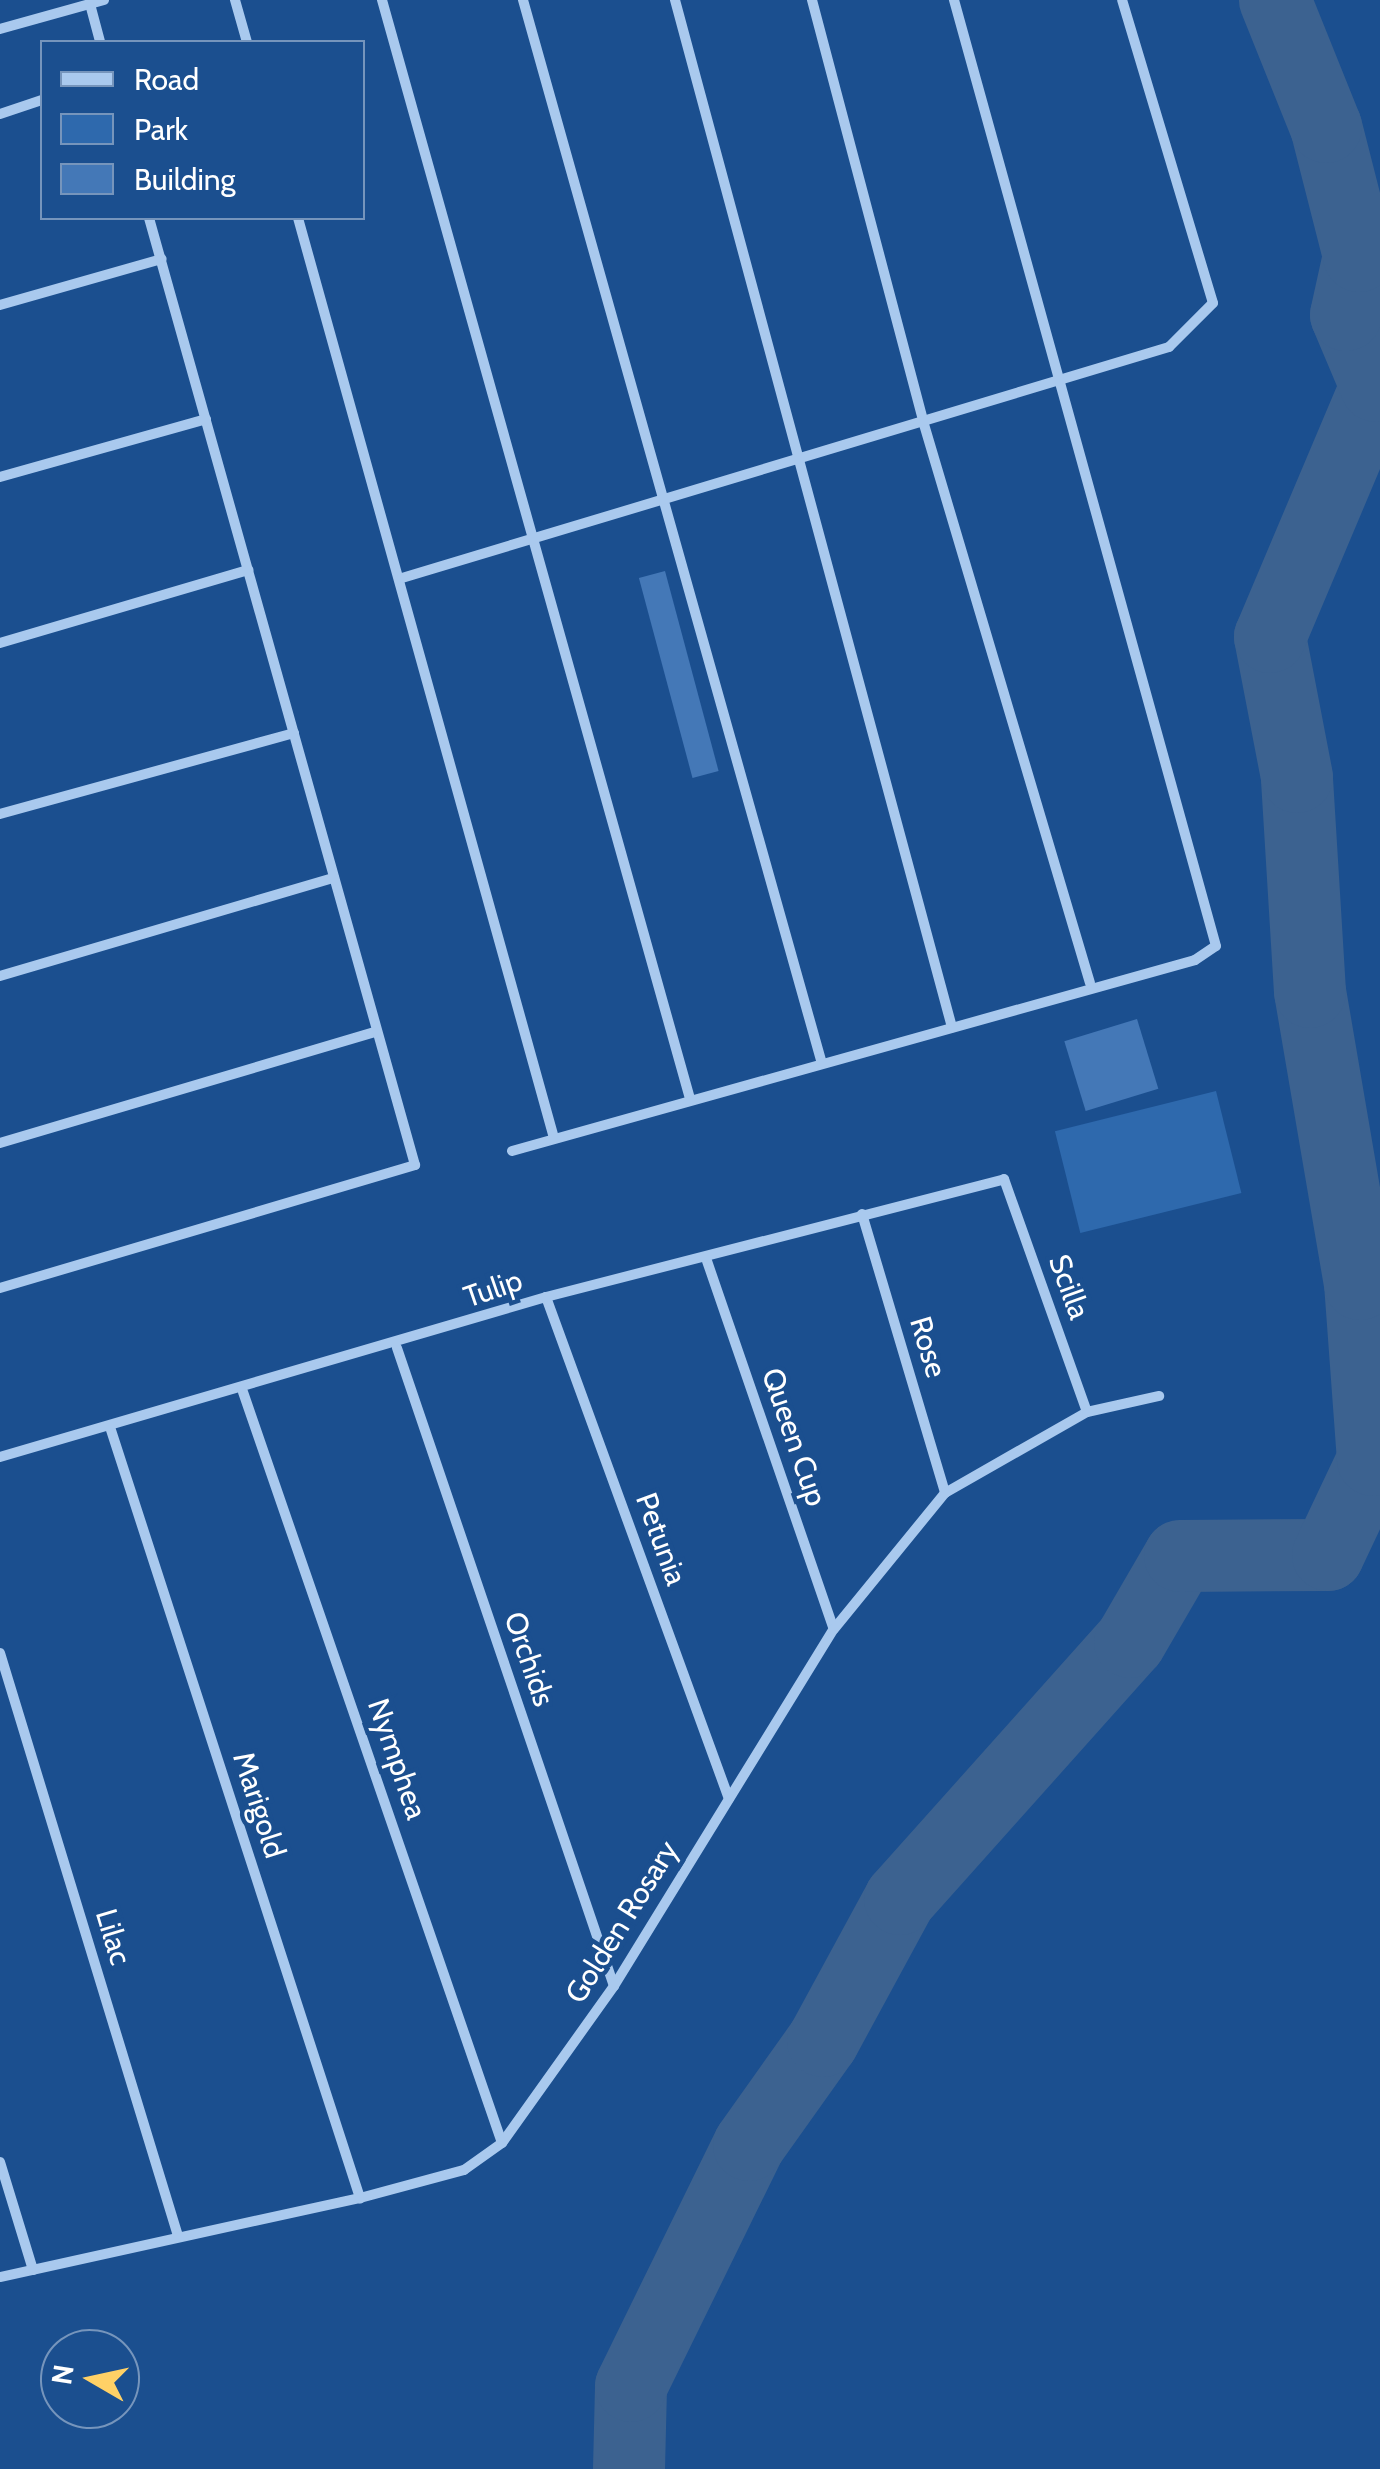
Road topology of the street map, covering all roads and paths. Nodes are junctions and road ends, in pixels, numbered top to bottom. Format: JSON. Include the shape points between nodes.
{"nodes":[{"id":1,"x":104,"y":0,"type":"edge"},
{"id":2,"x":235,"y":0,"type":"edge"},
{"id":3,"x":382,"y":0,"type":"edge"},
{"id":4,"x":522,"y":0,"type":"edge"},
{"id":5,"x":675,"y":0,"type":"edge"},
{"id":6,"x":812,"y":0,"type":"edge"},
{"id":7,"x":954,"y":0,"type":"edge"},
{"id":8,"x":1122,"y":0,"type":"edge"},
{"id":9,"x":90,"y":4,"type":"junction"},
{"id":10,"x":0,"y":29,"type":"edge"},
{"id":11,"x":99,"y":40,"type":"edge"},
{"id":12,"x":246,"y":40,"type":"edge"},
{"id":13,"x":40,"y":101,"type":"edge"},
{"id":14,"x":0,"y":114,"type":"edge"},
{"id":15,"x":150,"y":220,"type":"edge"},
{"id":16,"x":299,"y":220,"type":"edge"},
{"id":17,"x":162,"y":259,"type":"junction"},
{"id":18,"x":0,"y":304,"type":"edge"},
{"id":19,"x":1056,"y":379,"type":"junction"},
{"id":20,"x":206,"y":419,"type":"junction"},
{"id":21,"x":923,"y":422,"type":"junction"},
{"id":22,"x":799,"y":456,"type":"junction"},
{"id":23,"x":0,"y":477,"type":"edge"},
{"id":24,"x":661,"y":501,"type":"junction"},
{"id":25,"x":536,"y":538,"type":"junction"},
{"id":26,"x":248,"y":570,"type":"junction"},
{"id":27,"x":402,"y":578,"type":"junction"},
{"id":28,"x":0,"y":643,"type":"edge"},
{"id":29,"x":294,"y":733,"type":"junction"},
{"id":30,"x":0,"y":814,"type":"edge"},
{"id":31,"x":334,"y":878,"type":"junction"},
{"id":32,"x":0,"y":976,"type":"edge"},
{"id":33,"x":1090,"y":983,"type":"junction"},
{"id":34,"x":952,"y":1027,"type":"junction"},
{"id":35,"x":377,"y":1031,"type":"junction"},
{"id":36,"x":820,"y":1060,"type":"junction"},
{"id":37,"x":690,"y":1099,"type":"junction"},
{"id":38,"x":554,"y":1138,"type":"junction"},
{"id":39,"x":0,"y":1142,"type":"edge"},
{"id":40,"x":512,"y":1152,"type":"dead end"},
{"id":41,"x":1004,"y":1179,"type":"joint"},
{"id":42,"x":862,"y":1214,"type":"junction"},
{"id":43,"x":707,"y":1261,"type":"junction"},
{"id":44,"x":0,"y":1288,"type":"edge"},
{"id":45,"x":546,"y":1297,"type":"junction"},
{"id":46,"x":397,"y":1348,"type":"junction"},
{"id":47,"x":244,"y":1392,"type":"junction"},
{"id":48,"x":1159,"y":1396,"type":"dead end"},
{"id":49,"x":1088,"y":1412,"type":"junction"},
{"id":50,"x":110,"y":1428,"type":"junction"},
{"id":51,"x":0,"y":1457,"type":"edge"},
{"id":52,"x":945,"y":1493,"type":"junction"},
{"id":53,"x":834,"y":1629,"type":"junction"},
{"id":54,"x":0,"y":1653,"type":"edge"},
{"id":55,"x":729,"y":1799,"type":"junction"},
{"id":56,"x":614,"y":1986,"type":"junction"},
{"id":57,"x":502,"y":2143,"type":"junction"},
{"id":58,"x":0,"y":2162,"type":"edge"},
{"id":59,"x":360,"y":2198,"type":"junction"},
{"id":60,"x":178,"y":2236,"type":"junction"},
{"id":61,"x":33,"y":2270,"type":"junction"},
{"id":62,"x":0,"y":2276,"type":"edge"}],
"edges":[{"from":1,"to":9,"type":"street"},
{"from":2,"to":12,"type":"street"},
{"from":3,"to":25,"type":"street"},
{"from":4,"to":24,"type":"street"},
{"from":5,"to":22,"type":"street"},
{"from":6,"to":21,"type":"street"},
{"from":7,"to":19,"type":"street"},
{"from":8,"to":19,"type":"street","via":[[1213,303],[1170,347]]},
{"from":9,"to":10,"type":"street"},
{"from":9,"to":11,"type":"street"},
{"from":13,"to":14,"type":"street"},
{"from":15,"to":17,"type":"street"},
{"from":16,"to":27,"type":"street"},
{"from":17,"to":18,"type":"street"},
{"from":17,"to":20,"type":"street"},
{"from":19,"to":21,"type":"street"},
{"from":19,"to":33,"type":"street","via":[[1216,946],[1195,960]]},
{"from":20,"to":23,"type":"street"},
{"from":20,"to":26,"type":"street"},
{"from":21,"to":22,"type":"street"},
{"from":21,"to":33,"type":"street"},
{"from":22,"to":24,"type":"street"},
{"from":22,"to":34,"type":"street"},
{"from":24,"to":25,"type":"street"},
{"from":24,"to":36,"type":"street"},
{"from":25,"to":27,"type":"street"},
{"from":25,"to":37,"type":"street"},
{"from":26,"to":28,"type":"street"},
{"from":26,"to":29,"type":"street"},
{"from":27,"to":38,"type":"street"},
{"from":29,"to":30,"type":"street"},
{"from":29,"to":31,"type":"street"},
{"from":31,"to":32,"type":"street"},
{"from":31,"to":35,"type":"street"},
{"from":33,"to":34,"type":"street"},
{"from":34,"to":36,"type":"street"},
{"from":35,"to":39,"type":"street"},
{"from":35,"to":44,"type":"street","via":[[415,1165]]},
{"from":36,"to":37,"type":"street"},
{"from":37,"to":38,"type":"street"},
{"from":38,"to":40,"type":"street"},
{"from":41,"to":42,"type":"street","name":"Tulip"},
{"from":41,"to":49,"type":"street","name":"Scilla"},
{"from":42,"to":43,"type":"street","name":"Tulip"},
{"from":42,"to":52,"type":"street","name":"Rose"},
{"from":43,"to":45,"type":"street","name":"Tulip"},
{"from":43,"to":53,"type":"street","name":"Queen Cup"},
{"from":45,"to":46,"type":"street","name":"Tulip"},
{"from":45,"to":55,"type":"street","name":"Petunia"},
{"from":46,"to":47,"type":"street","name":"Tulip"},
{"from":46,"to":56,"type":"street","name":"Orchids"},
{"from":47,"to":50,"type":"street","name":"Tulip"},
{"from":47,"to":57,"type":"street","name":"Nymphea"},
{"from":48,"to":49,"type":"street","name":"Golden Rosary"},
{"from":49,"to":52,"type":"street","name":"Golden Rosary"},
{"from":50,"to":51,"type":"street","name":"Tulip"},
{"from":50,"to":59,"type":"street","name":"Marigold"},
{"from":52,"to":53,"type":"street","name":"Golden Rosary"},
{"from":53,"to":55,"type":"street","name":"Golden Rosary"},
{"from":54,"to":60,"type":"street","name":"Lilac"},
{"from":55,"to":56,"type":"street","name":"Golden Rosary"},
{"from":56,"to":57,"type":"street","name":"Golden Rosary"},
{"from":57,"to":59,"type":"street","name":"Golden Rosary","via":[[464,2170]]},
{"from":58,"to":61,"type":"street"},
{"from":59,"to":60,"type":"street","name":"Golden Rosary"},
{"from":60,"to":61,"type":"street","name":"Golden Rosary"},
{"from":61,"to":62,"type":"street","name":"Golden Rosary"}]}
